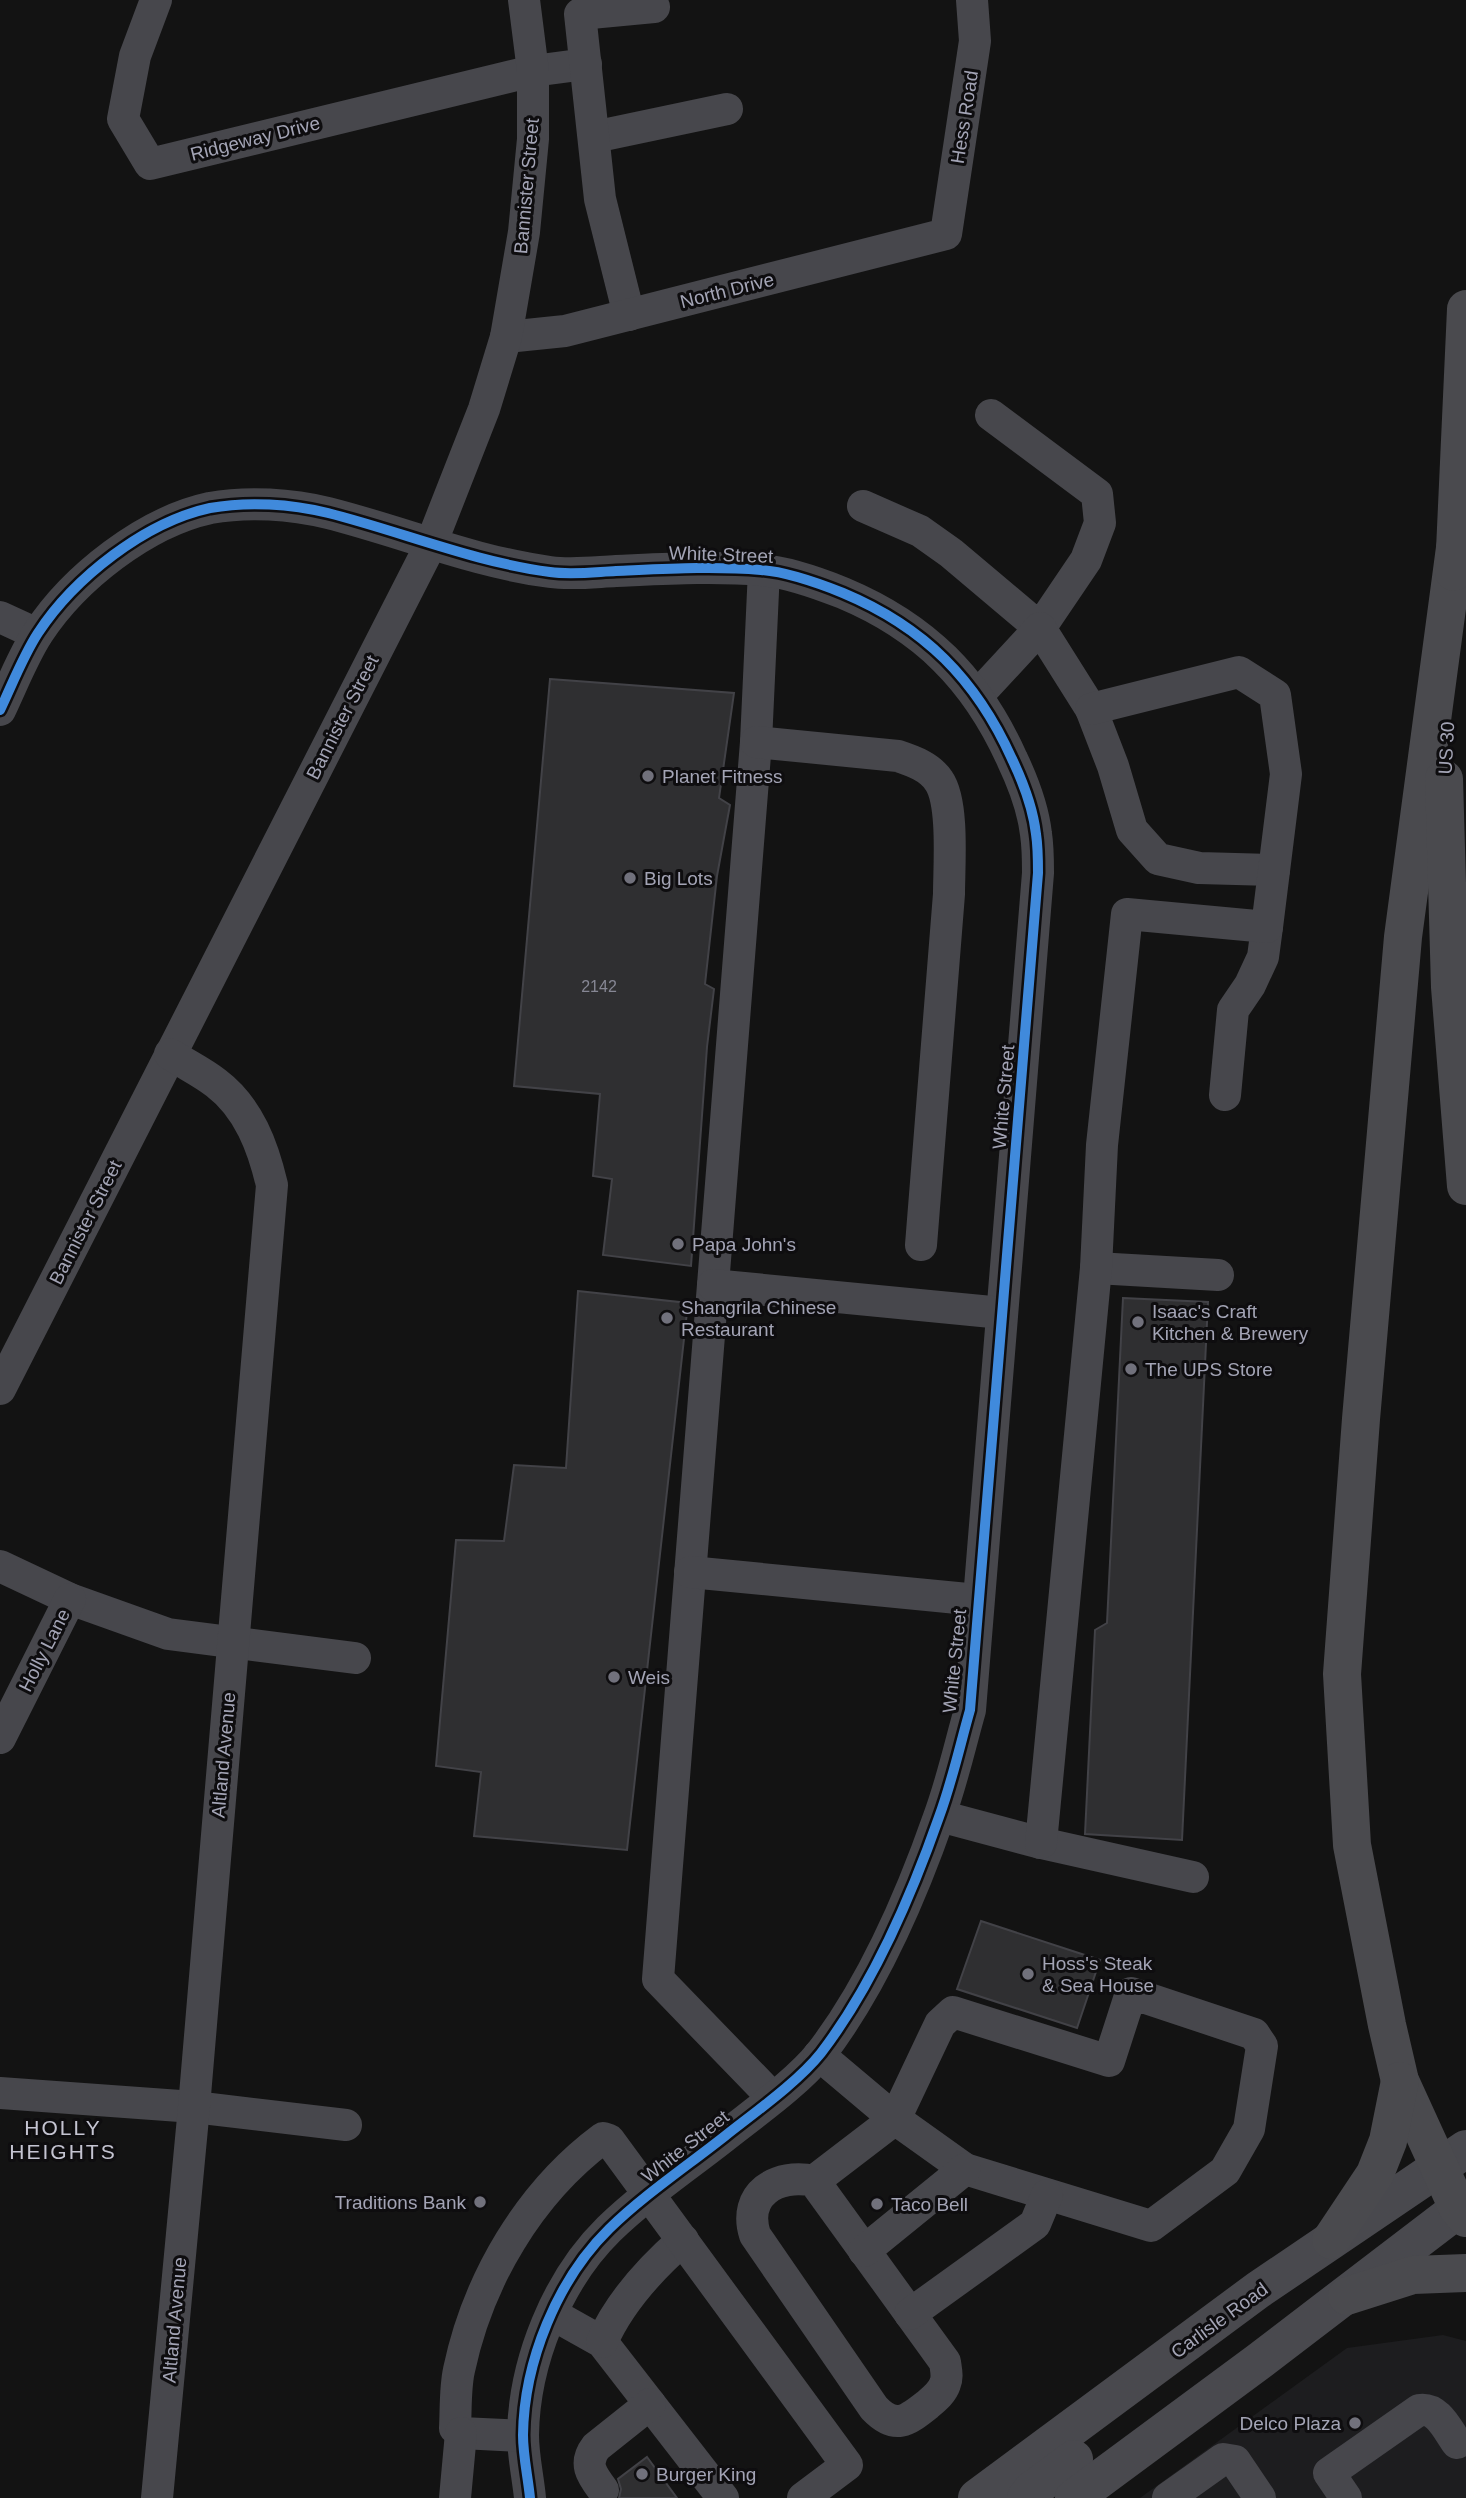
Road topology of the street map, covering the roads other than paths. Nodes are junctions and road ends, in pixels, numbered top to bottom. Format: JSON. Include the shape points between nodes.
{"nodes":[{"id":1,"x":156,"y":0,"type":"edge"},
{"id":2,"x":524,"y":0,"type":"edge"},
{"id":3,"x":972,"y":0,"type":"edge"},
{"id":4,"x":654,"y":7,"type":"dead end"},
{"id":5,"x":586,"y":64,"type":"junction"},
{"id":6,"x":533,"y":71,"type":"junction"},
{"id":7,"x":727,"y":109,"type":"dead end"},
{"id":8,"x":594,"y":137,"type":"junction"},
{"id":9,"x":946,"y":234,"type":"joint"},
{"id":10,"x":1466,"y":309,"type":"edge"},
{"id":11,"x":629,"y":315,"type":"junction"},
{"id":12,"x":506,"y":337,"type":"junction"},
{"id":13,"x":991,"y":415,"type":"dead end"},
{"id":14,"x":863,"y":506,"type":"dead end"},
{"id":15,"x":431,"y":544,"type":"junction"},
{"id":16,"x":1455,"y":548,"type":"junction"},
{"id":17,"x":764,"y":570,"type":"junction"},
{"id":18,"x":0,"y":617,"type":"edge"},
{"id":19,"x":1041,"y":628,"type":"junction"},
{"id":20,"x":37,"y":634,"type":"junction"},
{"id":21,"x":978,"y":695,"type":"junction"},
{"id":22,"x":1091,"y":709,"type":"junction"},
{"id":23,"x":0,"y":710,"type":"edge"},
{"id":24,"x":755,"y":742,"type":"junction"},
{"id":25,"x":1274,"y":870,"type":"junction"},
{"id":26,"x":1267,"y":927,"type":"junction"},
{"id":27,"x":170,"y":1054,"type":"junction"},
{"id":28,"x":1225,"y":1096,"type":"dead end"},
{"id":29,"x":1466,"y":1186,"type":"edge"},
{"id":30,"x":921,"y":1245,"type":"dead end"},
{"id":31,"x":1096,"y":1268,"type":"junction"},
{"id":32,"x":1218,"y":1275,"type":"dead end"},
{"id":33,"x":713,"y":1285,"type":"junction"},
{"id":34,"x":1002,"y":1313,"type":"junction"},
{"id":35,"x":0,"y":1389,"type":"edge"},
{"id":36,"x":0,"y":1566,"type":"edge"},
{"id":37,"x":690,"y":1572,"type":"junction"},
{"id":38,"x":70,"y":1600,"type":"junction"},
{"id":39,"x":978,"y":1600,"type":"junction"},
{"id":40,"x":233,"y":1642,"type":"junction"},
{"id":41,"x":355,"y":1658,"type":"dead end"},
{"id":42,"x":0,"y":1738,"type":"edge"},
{"id":43,"x":940,"y":1816,"type":"junction"},
{"id":44,"x":1041,"y":1843,"type":"junction"},
{"id":45,"x":1193,"y":1877,"type":"dead end"},
{"id":46,"x":819,"y":2055,"type":"junction"},
{"id":47,"x":1400,"y":2081,"type":"junction"},
{"id":48,"x":0,"y":2093,"type":"edge"},
{"id":49,"x":773,"y":2098,"type":"junction"},
{"id":50,"x":194,"y":2107,"type":"junction"},
{"id":51,"x":895,"y":2119,"type":"junction"},
{"id":52,"x":346,"y":2125,"type":"dead end"},
{"id":53,"x":1453,"y":2158,"type":"edge"},
{"id":54,"x":965,"y":2169,"type":"junction"},
{"id":55,"x":814,"y":2181,"type":"junction"},
{"id":56,"x":650,"y":2195,"type":"junction"},
{"id":57,"x":1047,"y":2195,"type":"junction"},
{"id":58,"x":1463,"y":2210,"type":"edge"},
{"id":59,"x":683,"y":2240,"type":"junction"},
{"id":60,"x":1331,"y":2240,"type":"junction"},
{"id":61,"x":863,"y":2251,"type":"junction"},
{"id":62,"x":1466,"y":2273,"type":"edge"},
{"id":63,"x":1258,"y":2290,"type":"junction"},
{"id":64,"x":1347,"y":2296,"type":"junction"},
{"id":65,"x":552,"y":2314,"type":"junction"},
{"id":66,"x":910,"y":2314,"type":"junction"},
{"id":67,"x":602,"y":2342,"type":"junction"},
{"id":68,"x":650,"y":2404,"type":"junction"},
{"id":69,"x":461,"y":2433,"type":"junction"},
{"id":70,"x":523,"y":2436,"type":"junction"},
{"id":71,"x":1463,"y":2445,"type":"edge"},
{"id":72,"x":603,"y":2490,"type":"dead end"},
{"id":73,"x":533,"y":2491,"type":"edge"},
{"id":74,"x":158,"y":2498,"type":"edge"},
{"id":75,"x":454,"y":2498,"type":"edge"},
{"id":76,"x":723,"y":2498,"type":"edge"},
{"id":77,"x":803,"y":2498,"type":"edge"},
{"id":78,"x":977,"y":2498,"type":"edge"},
{"id":79,"x":1026,"y":2498,"type":"edge"},
{"id":80,"x":1074,"y":2498,"type":"edge"},
{"id":81,"x":1168,"y":2498,"type":"edge"},
{"id":82,"x":1260,"y":2498,"type":"edge"},
{"id":83,"x":1346,"y":2498,"type":"edge"}],
"edges":[{"from":1,"to":6,"type":"street","name":"Ridgeway Drive","via":[[135,56],[123,119],[150,164]]},
{"from":2,"to":6,"type":"street","name":"Bannister Street"},
{"from":3,"to":9,"type":"street","name":"Hess Road","via":[[975,41]]},
{"from":4,"to":5,"type":"street","via":[[580,14]]},
{"from":5,"to":6,"type":"street"},
{"from":5,"to":8,"type":"street"},
{"from":6,"to":12,"type":"street","name":"Bannister Street","via":[[533,139],[524,232]]},
{"from":7,"to":8,"type":"street"},
{"from":8,"to":11,"type":"street","via":[[600,199]]},
{"from":9,"to":11,"type":"street","name":"North Drive"},
{"from":10,"to":16,"type":"highway","name":"US 30","number":"US 30"},
{"from":11,"to":12,"type":"street","name":"North Drive","via":[[565,331]]},
{"from":12,"to":15,"type":"street","name":"Bannister Street","via":[[484,409]]},
{"from":13,"to":19,"type":"street","via":[[1097,494],[1100,523],[1086,560]]},
{"from":14,"to":19,"type":"street","via":[[920,531],[951,552]]},
{"from":15,"to":17,"type":"street","name":"White Street","via":[[508,566],[556,573]]},
{"from":15,"to":20,"type":"street","name":"White Street","via":[[327,513],[285,506],[209,508],[133,541],[98,566]]},
{"from":15,"to":27,"type":"street","name":"Bannister Street"},
{"from":16,"to":29,"type":"highway","name":"US 30","number":"US 30","via":[[1443,800],[1450,987]]},
{"from":16,"to":47,"type":"highway","via":[[1403,937],[1342,1674],[1352,1845]]},
{"from":17,"to":21,"type":"street","name":"White Street","via":[[819,583],[863,601],[909,628]]},
{"from":17,"to":24,"type":"street"},
{"from":18,"to":20,"type":"street"},
{"from":19,"to":21,"type":"street"},
{"from":19,"to":22,"type":"street"},
{"from":20,"to":23,"type":"street","name":"White Street"},
{"from":21,"to":34,"type":"street","name":"White Street","via":[[1023,783],[1036,832],[1038,873]]},
{"from":22,"to":25,"type":"street","via":[[1132,830],[1158,859],[1199,868]]},
{"from":22,"to":25,"type":"street","via":[[1239,672],[1275,695],[1286,774]]},
{"from":24,"to":30,"type":"street","via":[[898,756],[928,769],[940,782],[945,797],[949,894]]},
{"from":24,"to":33,"type":"street"},
{"from":25,"to":26,"type":"street"},
{"from":26,"to":28,"type":"street","via":[[1263,957],[1233,1010]]},
{"from":26,"to":31,"type":"street","via":[[1127,914],[1102,1145]]},
{"from":27,"to":35,"type":"street","name":"Bannister Street"},
{"from":27,"to":40,"type":"street","name":"Altland Avenue","via":[[218,1084],[237,1104],[252,1126],[272,1185]]},
{"from":31,"to":32,"type":"street"},
{"from":31,"to":44,"type":"street"},
{"from":33,"to":34,"type":"street"},
{"from":33,"to":37,"type":"street"},
{"from":34,"to":39,"type":"street","name":"White Street"},
{"from":36,"to":38,"type":"street"},
{"from":37,"to":39,"type":"street"},
{"from":37,"to":49,"type":"street","via":[[658,1979]]},
{"from":38,"to":40,"type":"street","via":[[168,1634]]},
{"from":38,"to":42,"type":"street","name":"Holly Lane"},
{"from":39,"to":43,"type":"street","name":"White Street","via":[[970,1710]]},
{"from":40,"to":41,"type":"street"},
{"from":40,"to":50,"type":"street","name":"Altland Avenue"},
{"from":43,"to":44,"type":"street"},
{"from":43,"to":46,"type":"street","name":"White Street","via":[[856,2001]]},
{"from":44,"to":45,"type":"street"},
{"from":46,"to":49,"type":"street","name":"White Street"},
{"from":46,"to":51,"type":"street"},
{"from":47,"to":53,"type":"highway","via":[[1411,2109]]},
{"from":47,"to":60,"type":"highway","via":[[1388,2141],[1375,2174]]},
{"from":48,"to":50,"type":"street"},
{"from":49,"to":56,"type":"street","name":"White Street"},
{"from":50,"to":52,"type":"street"},
{"from":50,"to":74,"type":"street","name":"Altland Avenue"},
{"from":51,"to":54,"type":"street"},
{"from":51,"to":55,"type":"street"},
{"from":51,"to":57,"type":"street","via":[[940,2024],[953,2012],[1109,2061],[1131,1993],[1254,2034],[1262,2046],[1249,2129],[1225,2171],[1151,2226]]},
{"from":53,"to":58,"type":"highway"},
{"from":53,"to":60,"type":"main road","name":"Carlisle Road"},
{"from":54,"to":57,"type":"street"},
{"from":54,"to":61,"type":"street"},
{"from":55,"to":61,"type":"street"},
{"from":55,"to":66,"type":"street","via":[[786,2179],[757,2198],[751,2222],[755,2235],[874,2408],[883,2418],[896,2421],[909,2419],[937,2396],[947,2375],[944,2362]]},
{"from":56,"to":59,"type":"street"},
{"from":56,"to":65,"type":"street","name":"White Street","via":[[592,2250]]},
{"from":56,"to":69,"type":"street","via":[[603,2138],[555,2180],[504,2250],[480,2300],[458,2371],[455,2428]]},
{"from":57,"to":66,"type":"street","via":[[1035,2224]]},
{"from":58,"to":64,"type":"main road"},
{"from":59,"to":67,"type":"street","via":[[661,2259],[610,2324]]},
{"from":59,"to":77,"type":"street","via":[[847,2465]]},
{"from":60,"to":63,"type":"main road","name":"Carlisle Road"},
{"from":61,"to":66,"type":"street"},
{"from":62,"to":64,"type":"highway","via":[[1413,2275]]},
{"from":63,"to":78,"type":"main road","name":"Carlisle Road"},
{"from":63,"to":79,"type":"main road","via":[[1171,2386]]},
{"from":64,"to":80,"type":"main road"},
{"from":65,"to":67,"type":"street"},
{"from":65,"to":70,"type":"street","name":"White Street","via":[[526,2396]]},
{"from":67,"to":68,"type":"street"},
{"from":68,"to":72,"type":"street","via":[[591,2454],[591,2472]]},
{"from":68,"to":76,"type":"street"},
{"from":69,"to":70,"type":"street"},
{"from":69,"to":75,"type":"street"},
{"from":70,"to":73,"type":"street","name":"White Street"},
{"from":71,"to":83,"type":"street","via":[[1435,2413],[1419,2410],[1329,2473]]},
{"from":81,"to":82,"type":"street","via":[[1223,2459],[1235,2461]]}]}
